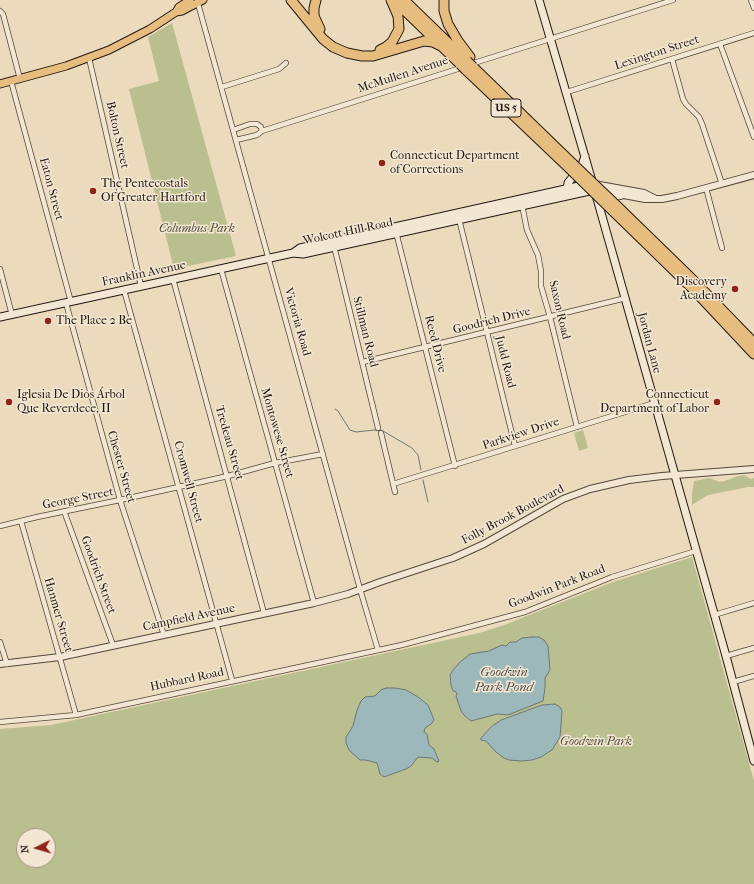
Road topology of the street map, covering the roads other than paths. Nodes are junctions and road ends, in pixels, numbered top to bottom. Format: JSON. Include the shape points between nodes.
{"nodes":[{"id":1,"x":190,"y":0,"type":"edge"},
{"id":2,"x":291,"y":0,"type":"edge"},
{"id":3,"x":316,"y":0,"type":"edge"},
{"id":4,"x":393,"y":0,"type":"edge"},
{"id":5,"x":404,"y":0,"type":"edge"},
{"id":6,"x":444,"y":0,"type":"edge"},
{"id":7,"x":539,"y":0,"type":"edge"},
{"id":8,"x":673,"y":0,"type":"edge"},
{"id":9,"x":751,"y":0,"type":"edge"},
{"id":10,"x":199,"y":1,"type":"edge"},
{"id":11,"x":754,"y":8,"type":"edge"},
{"id":12,"x":0,"y":11,"type":"edge"},
{"id":13,"x":176,"y":12,"type":"junction"},
{"id":14,"x":754,"y":33,"type":"edge"},
{"id":15,"x":551,"y":39,"type":"junction"},
{"id":16,"x":720,"y":44,"type":"junction"},
{"id":17,"x":443,"y":47,"type":"junction"},
{"id":18,"x":89,"y":58,"type":"junction"},
{"id":19,"x":672,"y":59,"type":"junction"},
{"id":20,"x":286,"y":63,"type":"dead end"},
{"id":21,"x":470,"y":64,"type":"junction"},
{"id":22,"x":20,"y":79,"type":"junction"},
{"id":23,"x":11,"y":81,"type":"junction"},
{"id":24,"x":0,"y":84,"type":"edge"},
{"id":25,"x":222,"y":87,"type":"junction"},
{"id":26,"x":567,"y":92,"type":"junction"},
{"id":27,"x":233,"y":130,"type":"junction"},
{"id":28,"x":262,"y":130,"type":"junction"},
{"id":29,"x":754,"y":137,"type":"edge"},
{"id":30,"x":236,"y":140,"type":"junction"},
{"id":31,"x":585,"y":155,"type":"junction"},
{"id":32,"x":571,"y":166,"type":"junction"},
{"id":33,"x":754,"y":175,"type":"edge"},
{"id":34,"x":722,"y":184,"type":"junction"},
{"id":35,"x":594,"y":187,"type":"junction"},
{"id":36,"x":706,"y":188,"type":"junction"},
{"id":37,"x":567,"y":189,"type":"junction"},
{"id":38,"x":622,"y":195,"type":"junction"},
{"id":39,"x":637,"y":195,"type":"junction"},
{"id":40,"x":521,"y":202,"type":"junction"},
{"id":41,"x":615,"y":209,"type":"junction"},
{"id":42,"x":459,"y":216,"type":"junction"},
{"id":43,"x":602,"y":216,"type":"junction"},
{"id":44,"x":396,"y":230,"type":"junction"},
{"id":45,"x":334,"y":244,"type":"junction"},
{"id":46,"x":722,"y":248,"type":"dead end"},
{"id":47,"x":293,"y":253,"type":"joint"},
{"id":48,"x":269,"y":258,"type":"junction"},
{"id":49,"x":0,"y":269,"type":"edge"},
{"id":50,"x":221,"y":269,"type":"junction"},
{"id":51,"x":172,"y":279,"type":"junction"},
{"id":52,"x":141,"y":286,"type":"junction"},
{"id":53,"x":124,"y":290,"type":"junction"},
{"id":54,"x":626,"y":298,"type":"junction"},
{"id":55,"x":68,"y":302,"type":"junction"},
{"id":56,"x":12,"y":315,"type":"junction"},
{"id":57,"x":0,"y":317,"type":"edge"},
{"id":58,"x":550,"y":317,"type":"junction"},
{"id":59,"x":487,"y":333,"type":"junction"},
{"id":60,"x":754,"y":343,"type":"edge"},
{"id":61,"x":425,"y":347,"type":"junction"},
{"id":62,"x":754,"y":354,"type":"edge"},
{"id":63,"x":363,"y":362,"type":"junction"},
{"id":64,"x":654,"y":403,"type":"junction"},
{"id":65,"x":576,"y":427,"type":"junction"},
{"id":66,"x":378,"y":428,"type":"dead end"},
{"id":67,"x":380,"y":433,"type":"dead end"},
{"id":68,"x":515,"y":446,"type":"junction"},
{"id":69,"x":323,"y":454,"type":"junction"},
{"id":70,"x":275,"y":463,"type":"junction"},
{"id":71,"x":455,"y":466,"type":"junction"},
{"id":72,"x":754,"y":469,"type":"edge"},
{"id":73,"x":675,"y":475,"type":"junction"},
{"id":74,"x":228,"y":476,"type":"junction"},
{"id":75,"x":393,"y":484,"type":"junction"},
{"id":76,"x":179,"y":487,"type":"junction"},
{"id":77,"x":395,"y":492,"type":"dead end"},
{"id":78,"x":120,"y":500,"type":"junction"},
{"id":79,"x":64,"y":511,"type":"junction"},
{"id":80,"x":21,"y":521,"type":"junction"},
{"id":81,"x":0,"y":526,"type":"edge"},
{"id":82,"x":696,"y":550,"type":"junction"},
{"id":83,"x":380,"y":582,"type":"joint"},
{"id":84,"x":360,"y":590,"type":"junction"},
{"id":85,"x":314,"y":603,"type":"junction"},
{"id":86,"x":754,"y":603,"type":"edge"},
{"id":87,"x":264,"y":613,"type":"junction"},
{"id":88,"x":714,"y":615,"type":"junction"},
{"id":89,"x":216,"y":623,"type":"junction"},
{"id":90,"x":164,"y":635,"type":"junction"},
{"id":91,"x":0,"y":642,"type":"edge"},
{"id":92,"x":113,"y":645,"type":"junction"},
{"id":93,"x":754,"y":648,"type":"edge"},
{"id":94,"x":378,"y":650,"type":"junction"},
{"id":95,"x":726,"y":656,"type":"junction"},
{"id":96,"x":60,"y":657,"type":"junction"},
{"id":97,"x":0,"y":664,"type":"edge"},
{"id":98,"x":7,"y":664,"type":"junction"},
{"id":99,"x":754,"y":676,"type":"edge"},
{"id":100,"x":232,"y":680,"type":"junction"},
{"id":101,"x":733,"y":682,"type":"junction"},
{"id":102,"x":76,"y":715,"type":"junction"},
{"id":103,"x":0,"y":722,"type":"edge"},
{"id":104,"x":753,"y":757,"type":"edge"}],
"edges":[{"from":1,"to":13,"type":"main road"},
{"from":2,"to":17,"type":"highway","via":[[323,39],[344,52],[372,56],[424,41]]},
{"from":3,"to":4,"type":"highway","via":[[314,16],[325,35],[343,48],[363,52],[384,48],[397,35],[399,18]]},
{"from":4,"to":17,"type":"highway","number":"US 5"},
{"from":5,"to":21,"type":"highway","number":"US 5"},
{"from":6,"to":21,"type":"highway","via":[[448,24]]},
{"from":7,"to":15,"type":"main road","name":"Jordan Lane"},
{"from":8,"to":15,"type":"street","name":"McMullen Avenue"},
{"from":9,"to":11,"type":"street"},
{"from":10,"to":13,"type":"main road"},
{"from":10,"to":25,"type":"street","name":"Victoria Road"},
{"from":12,"to":22,"type":"street","via":[[3,14]]},
{"from":13,"to":18,"type":"main road","via":[[135,37]]},
{"from":14,"to":16,"type":"street","name":"Lexington Street"},
{"from":15,"to":26,"type":"main road","name":"Jordan Lane"},
{"from":15,"to":28,"type":"street","name":"McMullen Avenue"},
{"from":16,"to":19,"type":"street","name":"Lexington Street"},
{"from":16,"to":29,"type":"street"},
{"from":17,"to":21,"type":"highway","number":"US 5"},
{"from":18,"to":22,"type":"main road"},
{"from":18,"to":52,"type":"street","name":"Bolton Street"},
{"from":19,"to":26,"type":"street","name":"Lexington Street"},
{"from":19,"to":34,"type":"street","via":[[686,104],[699,117],[702,124]]},
{"from":20,"to":25,"type":"street","via":[[279,69]]},
{"from":21,"to":32,"type":"highway","number":"US 5"},
{"from":21,"to":32,"type":"highway","number":"US 5"},
{"from":22,"to":23,"type":"main road"},
{"from":23,"to":24,"type":"main road"},
{"from":23,"to":55,"type":"street","name":"Eaton Street"},
{"from":25,"to":27,"type":"street","name":"Victoria Road"},
{"from":26,"to":31,"type":"main road","name":"Jordan Lane"},
{"from":27,"to":28,"type":"street","via":[[257,124]]},
{"from":27,"to":30,"type":"street","name":"Victoria Road"},
{"from":28,"to":30,"type":"street","name":"McMullen Avenue","via":[[257,135]]},
{"from":30,"to":48,"type":"street","name":"Victoria Road"},
{"from":31,"to":35,"type":"main road","name":"Jordan Lane"},
{"from":31,"to":37,"type":"main road","via":[[582,165],[568,183]]},
{"from":32,"to":41,"type":"highway","number":"US 5","bridge":true},
{"from":33,"to":34,"type":"street","name":"Wolcott Hill Road"},
{"from":34,"to":36,"type":"street","name":"Wolcott Hill Road"},
{"from":35,"to":37,"type":"main road","name":"Wolcott Hill Road"},
{"from":35,"to":38,"type":"street","name":"Wolcott Hill Road"},
{"from":35,"to":39,"type":"street","name":"Wolcott Hill Road","via":[[601,184]]},
{"from":35,"to":40,"type":"main road","name":"Wolcott Hill Road"},
{"from":35,"to":43,"type":"main road","name":"Jordan Lane"},
{"from":36,"to":39,"type":"street","name":"Wolcott Hill Road","via":[[668,198],[645,199]]},
{"from":36,"to":46,"type":"street"},
{"from":37,"to":40,"type":"main road","name":"Wolcott Hill Road"},
{"from":38,"to":39,"type":"street","name":"Wolcott Hill Road"},
{"from":38,"to":43,"type":"main road","via":[[608,202]]},
{"from":40,"to":42,"type":"main road","name":"Wolcott Hill Road"},
{"from":40,"to":58,"type":"street","name":"Saxon Road","via":[[527,230],[538,255],[541,286]]},
{"from":41,"to":60,"type":"highway","number":"US 5","via":[[692,279]]},
{"from":41,"to":62,"type":"highway","number":"US 5"},
{"from":42,"to":44,"type":"main road","name":"Wolcott Hill Road"},
{"from":42,"to":59,"type":"street","name":"Judd Road"},
{"from":43,"to":54,"type":"main road","name":"Jordan Lane"},
{"from":44,"to":45,"type":"main road","name":"Wolcott Hill Road"},
{"from":44,"to":61,"type":"street","name":"Reed Drive"},
{"from":45,"to":47,"type":"main road","name":"Wolcott Hill Road","via":[[299,248]]},
{"from":45,"to":63,"type":"street","name":"Stillman Road"},
{"from":47,"to":48,"type":"main road","name":"Franklin Avenue"},
{"from":48,"to":50,"type":"main road","name":"Franklin Avenue"},
{"from":48,"to":69,"type":"street","name":"Victoria Road"},
{"from":49,"to":56,"type":"street"},
{"from":50,"to":51,"type":"main road","name":"Franklin Avenue"},
{"from":50,"to":70,"type":"street","name":"Montowese Street"},
{"from":51,"to":52,"type":"main road","name":"Franklin Avenue"},
{"from":51,"to":74,"type":"street","name":"Tredeau Street"},
{"from":52,"to":53,"type":"main road","name":"Franklin Avenue"},
{"from":53,"to":55,"type":"main road","name":"Franklin Avenue"},
{"from":53,"to":76,"type":"street","name":"Cromwell Street"},
{"from":54,"to":58,"type":"street","name":"Goodrich Drive"},
{"from":54,"to":64,"type":"main road","name":"Jordan Lane"},
{"from":55,"to":56,"type":"main road","name":"Franklin Avenue"},
{"from":55,"to":78,"type":"street","name":"Chester Street"},
{"from":56,"to":57,"type":"main road","name":"Franklin Avenue"},
{"from":58,"to":59,"type":"street","name":"Goodrich Drive"},
{"from":58,"to":65,"type":"street","name":"Saxon Road"},
{"from":59,"to":61,"type":"street","name":"Goodrich Drive"},
{"from":59,"to":68,"type":"street","name":"Judd Road"},
{"from":61,"to":63,"type":"street","name":"Goodrich Drive"},
{"from":61,"to":71,"type":"street","name":"Reed Drive"},
{"from":63,"to":66,"type":"street","name":"Stillman Road"},
{"from":64,"to":65,"type":"street","name":"Parkview Drive"},
{"from":64,"to":73,"type":"main road","name":"Jordan Lane"},
{"from":65,"to":68,"type":"street","name":"Parkview Drive"},
{"from":67,"to":75,"type":"street"},
{"from":68,"to":71,"type":"street","name":"Parkview Drive"},
{"from":69,"to":70,"type":"street","name":"George Street"},
{"from":69,"to":84,"type":"street","name":"Victoria Road"},
{"from":70,"to":74,"type":"street","name":"George Street"},
{"from":70,"to":85,"type":"street","name":"Montowese Street"},
{"from":71,"to":75,"type":"street","name":"Parkview Drive"},
{"from":72,"to":73,"type":"street","name":"Folly Brook Boulevard"},
{"from":73,"to":82,"type":"main road","name":"Jordan Lane"},
{"from":73,"to":83,"type":"street","name":"Folly Brook Boulevard","via":[[629,480],[590,489],[563,499],[467,553]]},
{"from":74,"to":76,"type":"street","name":"George Street"},
{"from":74,"to":87,"type":"street","name":"Tredeau Street"},
{"from":75,"to":77,"type":"street"},
{"from":76,"to":78,"type":"street","name":"George Street"},
{"from":76,"to":89,"type":"street","name":"Cromwell Street"},
{"from":78,"to":79,"type":"street","name":"George Street"},
{"from":78,"to":90,"type":"street","name":"Chester Street"},
{"from":79,"to":80,"type":"street","name":"George Street"},
{"from":79,"to":92,"type":"street","name":"Goodrich Street"},
{"from":80,"to":81,"type":"street","name":"George Street"},
{"from":80,"to":96,"type":"street","name":"Hanmer Street"},
{"from":82,"to":88,"type":"main road","name":"Jordan Lane"},
{"from":82,"to":94,"type":"street","name":"Goodwin Park Road","via":[[612,577],[525,612]]},
{"from":83,"to":84,"type":"street","name":"Campfield Avenue"},
{"from":84,"to":85,"type":"street","name":"Campfield Avenue"},
{"from":84,"to":94,"type":"street","name":"Victoria Road"},
{"from":85,"to":87,"type":"street","name":"Campfield Avenue"},
{"from":86,"to":88,"type":"street"},
{"from":87,"to":89,"type":"street","name":"Campfield Avenue"},
{"from":88,"to":95,"type":"main road","name":"Jordan Lane"},
{"from":89,"to":90,"type":"street","name":"Campfield Avenue"},
{"from":89,"to":100,"type":"street","name":"Cromwell Street"},
{"from":90,"to":92,"type":"street","name":"Campfield Avenue"},
{"from":91,"to":98,"type":"street"},
{"from":92,"to":96,"type":"street","name":"Campfield Avenue"},
{"from":93,"to":95,"type":"street"},
{"from":94,"to":100,"type":"street","name":"Hubbard Road"},
{"from":95,"to":101,"type":"main road","name":"Jordan Lane"},
{"from":96,"to":98,"type":"street","name":"Campfield Avenue"},
{"from":96,"to":102,"type":"street","name":"Hanmer Street"},
{"from":97,"to":98,"type":"street","name":"Campfield Avenue"},
{"from":99,"to":101,"type":"street"},
{"from":100,"to":102,"type":"street","name":"Hubbard Road"},
{"from":101,"to":104,"type":"main road","name":"Jordan Lane"},
{"from":102,"to":103,"type":"street","name":"Hubbard Road"}]}
